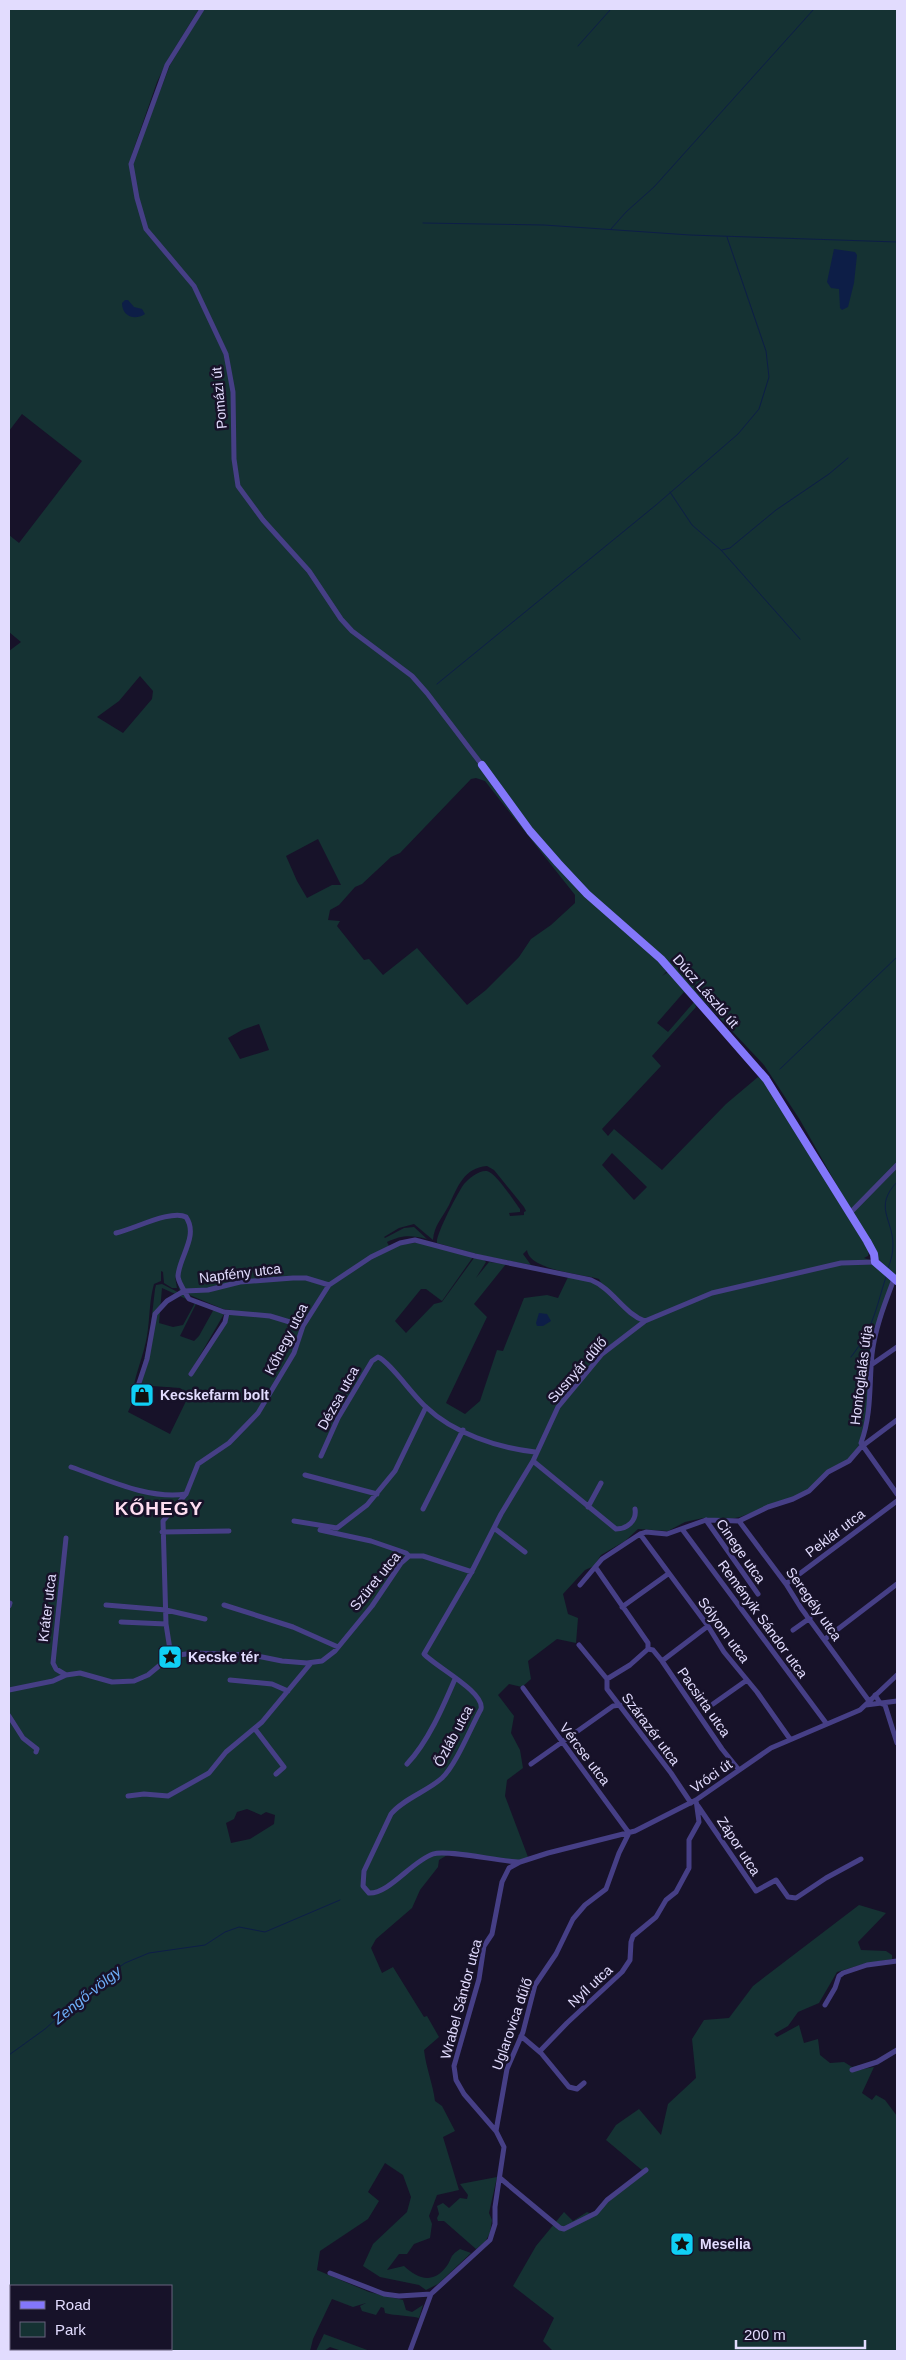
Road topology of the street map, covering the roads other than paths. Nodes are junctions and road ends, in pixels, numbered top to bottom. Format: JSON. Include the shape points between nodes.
{"nodes":[{"id":1,"x":202,"y":9,"type":"edge"},
{"id":2,"x":482,"y":765,"type":"joint"},
{"id":3,"x":897,"y":1165,"type":"edge"},
{"id":4,"x":849,"y":1214,"type":"junction"},
{"id":5,"x":116,"y":1232,"type":"dead end"},
{"id":6,"x":875,"y":1262,"type":"junction"},
{"id":7,"x":891,"y":1277,"type":"edge"},
{"id":8,"x":329,"y":1284,"type":"junction"},
{"id":9,"x":184,"y":1291,"type":"junction"},
{"id":10,"x":227,"y":1313,"type":"junction"},
{"id":11,"x":645,"y":1321,"type":"junction"},
{"id":12,"x":303,"y":1326,"type":"junction"},
{"id":13,"x":897,"y":1347,"type":"edge"},
{"id":14,"x":871,"y":1365,"type":"junction"},
{"id":15,"x":191,"y":1374,"type":"dead end"},
{"id":16,"x":136,"y":1392,"type":"dead end"},
{"id":17,"x":426,"y":1407,"type":"junction"},
{"id":18,"x":897,"y":1420,"type":"edge"},
{"id":19,"x":463,"y":1430,"type":"junction"},
{"id":20,"x":864,"y":1434,"type":"junction"},
{"id":21,"x":874,"y":1437,"type":"junction"},
{"id":22,"x":863,"y":1446,"type":"junction"},
{"id":23,"x":535,"y":1452,"type":"junction"},
{"id":24,"x":321,"y":1456,"type":"dead end"},
{"id":25,"x":533,"y":1461,"type":"junction"},
{"id":26,"x":71,"y":1467,"type":"dead end"},
{"id":27,"x":305,"y":1475,"type":"dead end"},
{"id":28,"x":600,"y":1483,"type":"dead end"},
{"id":29,"x":186,"y":1494,"type":"junction"},
{"id":30,"x":377,"y":1494,"type":"junction"},
{"id":31,"x":897,"y":1494,"type":"edge"},
{"id":32,"x":897,"y":1501,"type":"edge"},
{"id":33,"x":588,"y":1507,"type":"junction"},
{"id":34,"x":423,"y":1509,"type":"dead end"},
{"id":35,"x":635,"y":1510,"type":"dead end"},
{"id":36,"x":706,"y":1520,"type":"junction"},
{"id":37,"x":294,"y":1521,"type":"dead end"},
{"id":38,"x":739,"y":1521,"type":"junction"},
{"id":39,"x":494,"y":1528,"type":"junction"},
{"id":40,"x":682,"y":1529,"type":"junction"},
{"id":41,"x":320,"y":1530,"type":"dead end"},
{"id":42,"x":329,"y":1530,"type":"junction"},
{"id":43,"x":229,"y":1531,"type":"dead end"},
{"id":44,"x":162,"y":1532,"type":"junction"},
{"id":45,"x":640,"y":1534,"type":"junction"},
{"id":46,"x":66,"y":1538,"type":"dead end"},
{"id":47,"x":525,"y":1552,"type":"dead end"},
{"id":48,"x":409,"y":1556,"type":"junction"},
{"id":49,"x":596,"y":1568,"type":"junction"},
{"id":50,"x":472,"y":1572,"type":"junction"},
{"id":51,"x":668,"y":1574,"type":"junction"},
{"id":52,"x":786,"y":1584,"type":"junction"},
{"id":53,"x":897,"y":1584,"type":"edge"},
{"id":54,"x":580,"y":1585,"type":"dead end"},
{"id":55,"x":758,"y":1594,"type":"dead end"},
{"id":56,"x":106,"y":1605,"type":"dead end"},
{"id":57,"x":224,"y":1605,"type":"dead end"},
{"id":58,"x":622,"y":1606,"type":"junction"},
{"id":59,"x":166,"y":1610,"type":"junction"},
{"id":60,"x":810,"y":1618,"type":"junction"},
{"id":61,"x":205,"y":1619,"type":"dead end"},
{"id":62,"x":121,"y":1622,"type":"dead end"},
{"id":63,"x":166,"y":1624,"type":"junction"},
{"id":64,"x":708,"y":1626,"type":"junction"},
{"id":65,"x":794,"y":1630,"type":"dead end"},
{"id":66,"x":825,"y":1639,"type":"junction"},
{"id":67,"x":579,"y":1645,"type":"dead end"},
{"id":68,"x":338,"y":1647,"type":"junction"},
{"id":69,"x":648,"y":1649,"type":"junction"},
{"id":70,"x":424,"y":1654,"type":"joint"},
{"id":71,"x":171,"y":1656,"type":"junction"},
{"id":72,"x":662,"y":1662,"type":"junction"},
{"id":73,"x":309,"y":1663,"type":"junction"},
{"id":74,"x":66,"y":1675,"type":"junction"},
{"id":75,"x":897,"y":1675,"type":"edge"},
{"id":76,"x":455,"y":1679,"type":"junction"},
{"id":77,"x":607,"y":1679,"type":"junction"},
{"id":78,"x":230,"y":1680,"type":"dead end"},
{"id":79,"x":747,"y":1680,"type":"junction"},
{"id":80,"x":523,"y":1688,"type":"dead end"},
{"id":81,"x":9,"y":1690,"type":"edge"},
{"id":82,"x":288,"y":1691,"type":"junction"},
{"id":83,"x":875,"y":1695,"type":"junction"},
{"id":84,"x":897,"y":1701,"type":"edge"},
{"id":85,"x":867,"y":1703,"type":"junction"},
{"id":86,"x":880,"y":1703,"type":"junction"},
{"id":87,"x":713,"y":1704,"type":"dead end"},
{"id":88,"x":620,"y":1705,"type":"junction"},
{"id":89,"x":9,"y":1716,"type":"edge"},
{"id":90,"x":826,"y":1723,"type":"junction"},
{"id":91,"x":256,"y":1729,"type":"junction"},
{"id":92,"x":790,"y":1739,"type":"junction"},
{"id":93,"x":561,"y":1741,"type":"junction"},
{"id":94,"x":897,"y":1743,"type":"edge"},
{"id":95,"x":36,"y":1752,"type":"dead end"},
{"id":96,"x":407,"y":1764,"type":"dead end"},
{"id":97,"x":531,"y":1764,"type":"dead end"},
{"id":98,"x":739,"y":1770,"type":"junction"},
{"id":99,"x":276,"y":1774,"type":"dead end"},
{"id":100,"x":128,"y":1796,"type":"dead end"},
{"id":101,"x":695,"y":1803,"type":"junction"},
{"id":102,"x":629,"y":1833,"type":"junction"},
{"id":103,"x":861,"y":1859,"type":"dead end"},
{"id":104,"x":520,"y":1862,"type":"junction"},
{"id":105,"x":897,"y":1961,"type":"edge"},
{"id":106,"x":825,"y":2005,"type":"dead end"},
{"id":107,"x":521,"y":2036,"type":"junction"},
{"id":108,"x":897,"y":2050,"type":"edge"},
{"id":109,"x":540,"y":2051,"type":"junction"},
{"id":110,"x":852,"y":2070,"type":"dead end"},
{"id":111,"x":584,"y":2083,"type":"dead end"},
{"id":112,"x":496,"y":2131,"type":"junction"},
{"id":113,"x":646,"y":2170,"type":"dead end"},
{"id":114,"x":500,"y":2178,"type":"junction"},
{"id":115,"x":330,"y":2273,"type":"dead end"},
{"id":116,"x":431,"y":2294,"type":"junction"},
{"id":117,"x":410,"y":2351,"type":"edge"}],
"edges":[{"from":1,"to":2,"type":"street","name":"Pomázi út","via":[[167,65],[131,164],[145,225],[194,286],[226,354],[233,392],[234,474],[244,497],[309,571],[332,608],[352,631],[412,676]]},
{"from":2,"to":4,"type":"street","name":"Dúcz László út","via":[[558,863],[587,894],[661,959],[766,1079]]},
{"from":3,"to":4,"type":"street"},
{"from":4,"to":6,"type":"street","name":"Dúcz László út","via":[[874,1254]]},
{"from":5,"to":9,"type":"street","name":"Napfény utca","via":[[170,1215],[186,1217],[190,1226],[189,1236],[178,1276]]},
{"from":6,"to":7,"type":"street"},
{"from":6,"to":11,"type":"street","name":"Susnyár dűlő","via":[[841,1263],[712,1293]]},
{"from":7,"to":14,"type":"street","name":"Honfoglalás útja"},
{"from":8,"to":9,"type":"street","name":"Napfény utca","via":[[293,1278]]},
{"from":8,"to":11,"type":"street","name":"Kőhegy utca","via":[[371,1257],[400,1243],[416,1240],[591,1280],[605,1287],[634,1316]]},
{"from":8,"to":12,"type":"street","name":"Kőhegy utca"},
{"from":9,"to":10,"type":"street","via":[[189,1299]]},
{"from":9,"to":16,"type":"street","via":[[167,1301],[155,1314]]},
{"from":10,"to":12,"type":"street","via":[[270,1316]]},
{"from":10,"to":15,"type":"street","via":[[223,1326]]},
{"from":11,"to":23,"type":"street","name":"Susnyár dűlő","via":[[602,1354],[568,1393]]},
{"from":12,"to":29,"type":"street","name":"Kőhegy utca","via":[[294,1353],[258,1413],[229,1443],[198,1464]]},
{"from":13,"to":14,"type":"street"},
{"from":14,"to":20,"type":"street","name":"Honfoglalás útja","via":[[870,1405]]},
{"from":17,"to":19,"type":"street"},
{"from":17,"to":24,"type":"street","name":"Dézsa utca","via":[[381,1358],[376,1357],[338,1418]]},
{"from":17,"to":30,"type":"street","via":[[395,1471]]},
{"from":18,"to":21,"type":"street"},
{"from":19,"to":23,"type":"street","via":[[507,1447]]},
{"from":19,"to":34,"type":"street"},
{"from":20,"to":21,"type":"street"},
{"from":20,"to":22,"type":"street","name":"Honfoglalás útja"},
{"from":21,"to":22,"type":"street"},
{"from":22,"to":31,"type":"street"},
{"from":22,"to":38,"type":"street","name":"Honfoglalás útja","via":[[849,1461],[828,1472],[810,1491]]},
{"from":23,"to":25,"type":"street","name":"Susnyár dűlő"},
{"from":25,"to":33,"type":"street"},
{"from":25,"to":39,"type":"street","name":"Susnyár dűlő"},
{"from":26,"to":29,"type":"street","via":[[149,1492],[171,1496]]},
{"from":27,"to":30,"type":"street"},
{"from":28,"to":33,"type":"street"},
{"from":29,"to":44,"type":"street","name":"Kőhegy utca","via":[[166,1516]]},
{"from":30,"to":42,"type":"street","via":[[337,1528]]},
{"from":32,"to":52,"type":"street","name":"Peklár utca"},
{"from":33,"to":35,"type":"street","via":[[618,1530],[634,1521]]},
{"from":36,"to":38,"type":"street","name":"Honfoglalás útja"},
{"from":36,"to":40,"type":"street","name":"Honfoglalás útja"},
{"from":36,"to":55,"type":"street","name":"Cinege utca"},
{"from":37,"to":42,"type":"street"},
{"from":38,"to":52,"type":"street","name":"Seregély utca"},
{"from":39,"to":47,"type":"street"},
{"from":39,"to":50,"type":"street","name":"Susnyár dűlő"},
{"from":40,"to":45,"type":"street","name":"Honfoglalás útja","via":[[667,1534]]},
{"from":40,"to":90,"type":"street","name":"Reményik Sándor utca"},
{"from":41,"to":42,"type":"street"},
{"from":42,"to":48,"type":"street","via":[[371,1541]]},
{"from":43,"to":44,"type":"street"},
{"from":44,"to":59,"type":"street","name":"Kőhegy utca"},
{"from":45,"to":49,"type":"street","via":[[602,1559]]},
{"from":45,"to":51,"type":"street","name":"Sólyom utca"},
{"from":46,"to":74,"type":"street","name":"Kráter utca","via":[[53,1663]]},
{"from":48,"to":50,"type":"street","name":"Szüret utca","via":[[423,1556]]},
{"from":48,"to":68,"type":"street","name":"Szüret utca"},
{"from":49,"to":54,"type":"street"},
{"from":49,"to":58,"type":"street"},
{"from":50,"to":70,"type":"street","name":"Susnyár dűlő"},
{"from":51,"to":58,"type":"street"},
{"from":51,"to":64,"type":"street","name":"Sólyom utca"},
{"from":52,"to":60,"type":"street","name":"Seregély utca"},
{"from":53,"to":66,"type":"street"},
{"from":56,"to":59,"type":"street"},
{"from":57,"to":68,"type":"street","via":[[293,1627]]},
{"from":58,"to":69,"type":"street","via":[[648,1643]]},
{"from":59,"to":61,"type":"street"},
{"from":59,"to":63,"type":"street","name":"Kőhegy utca"},
{"from":60,"to":65,"type":"street"},
{"from":60,"to":66,"type":"street","name":"Seregély utca"},
{"from":62,"to":63,"type":"street"},
{"from":63,"to":71,"type":"street","name":"Kőhegy utca"},
{"from":64,"to":72,"type":"street"},
{"from":64,"to":79,"type":"street","name":"Sólyom utca"},
{"from":66,"to":85,"type":"street","name":"Seregély utca"},
{"from":67,"to":77,"type":"street","name":"Szárazér utca"},
{"from":68,"to":73,"type":"street","name":"Szüret utca","via":[[326,1659]]},
{"from":69,"to":72,"type":"street","name":"Pacsirta utca"},
{"from":69,"to":77,"type":"street"},
{"from":70,"to":76,"type":"street","name":"Őzláb utca"},
{"from":71,"to":73,"type":"street","via":[[194,1653],[252,1655]]},
{"from":71,"to":74,"type":"street","via":[[148,1675],[127,1682],[112,1682],[88,1674]]},
{"from":72,"to":98,"type":"street","name":"Pacsirta utca"},
{"from":73,"to":82,"type":"street","name":"Szüret utca"},
{"from":74,"to":81,"type":"street"},
{"from":75,"to":83,"type":"street","name":"Vróci út"},
{"from":76,"to":96,"type":"street","via":[[428,1736]]},
{"from":76,"to":104,"type":"street","name":"Őzláb utca","via":[[479,1697],[481,1709],[445,1775],[391,1814],[364,1871],[363,1888],[369,1893],[380,1892],[411,1867],[436,1853]]},
{"from":77,"to":88,"type":"street","name":"Szárazér utca","via":[[607,1689]]},
{"from":78,"to":82,"type":"street","via":[[272,1684]]},
{"from":79,"to":87,"type":"street"},
{"from":79,"to":92,"type":"street","name":"Sólyom utca"},
{"from":80,"to":93,"type":"street","name":"Vércse utca"},
{"from":82,"to":91,"type":"street","name":"Szüret utca"},
{"from":83,"to":85,"type":"street","name":"Vróci út"},
{"from":83,"to":86,"type":"street"},
{"from":84,"to":86,"type":"street"},
{"from":85,"to":86,"type":"street"},
{"from":85,"to":90,"type":"street","name":"Vróci út","via":[[860,1710]]},
{"from":86,"to":94,"type":"street","via":[[886,1705]]},
{"from":88,"to":93,"type":"street","via":[[613,1706]]},
{"from":88,"to":101,"type":"street","name":"Szárazér utca"},
{"from":89,"to":95,"type":"street","via":[[22,1738],[37,1749]]},
{"from":90,"to":92,"type":"street","name":"Vróci út"},
{"from":91,"to":99,"type":"street","via":[[284,1767]]},
{"from":91,"to":100,"type":"street","name":"Szüret utca","via":[[226,1752],[209,1773],[174,1794]]},
{"from":92,"to":98,"type":"street","name":"Vróci út"},
{"from":93,"to":97,"type":"street"},
{"from":93,"to":102,"type":"street","name":"Vércse utca"},
{"from":98,"to":101,"type":"street","name":"Vróci út"},
{"from":101,"to":102,"type":"street","name":"Vróci út"},
{"from":101,"to":103,"type":"street","name":"Zápor utca","via":[[756,1891],[776,1880],[788,1897],[796,1898]]},
{"from":101,"to":109,"type":"street","name":"Nyíl utca","via":[[699,1822],[688,1846],[688,1868],[676,1892],[633,1936],[630,1960],[622,1972]]},
{"from":102,"to":104,"type":"street","name":"Vróci út"},
{"from":102,"to":107,"type":"street","name":"Uglarovica dűlő","via":[[606,1889],[573,1919],[556,1954],[535,1985]]},
{"from":104,"to":112,"type":"street","name":"Wrabel Sándor utca","via":[[509,1868],[502,1882],[492,1934],[484,1946],[479,1979],[454,2059],[456,2080],[464,2094]]},
{"from":105,"to":106,"type":"street","via":[[867,1965],[839,1976]]},
{"from":107,"to":109,"type":"street"},
{"from":107,"to":112,"type":"street","name":"Uglarovica dűlő","via":[[507,2069]]},
{"from":108,"to":110,"type":"street","via":[[877,2062]]},
{"from":109,"to":111,"type":"street","via":[[569,2087],[577,2089]]},
{"from":112,"to":114,"type":"street","name":"Wrabel Sándor utca","via":[[504,2147]]},
{"from":113,"to":114,"type":"street","via":[[607,2200],[596,2213],[564,2229]]},
{"from":114,"to":116,"type":"street","name":"Wrabel Sándor utca","via":[[495,2224],[486,2245]]},
{"from":115,"to":116,"type":"street","via":[[384,2294]]},
{"from":116,"to":117,"type":"street"}]}
